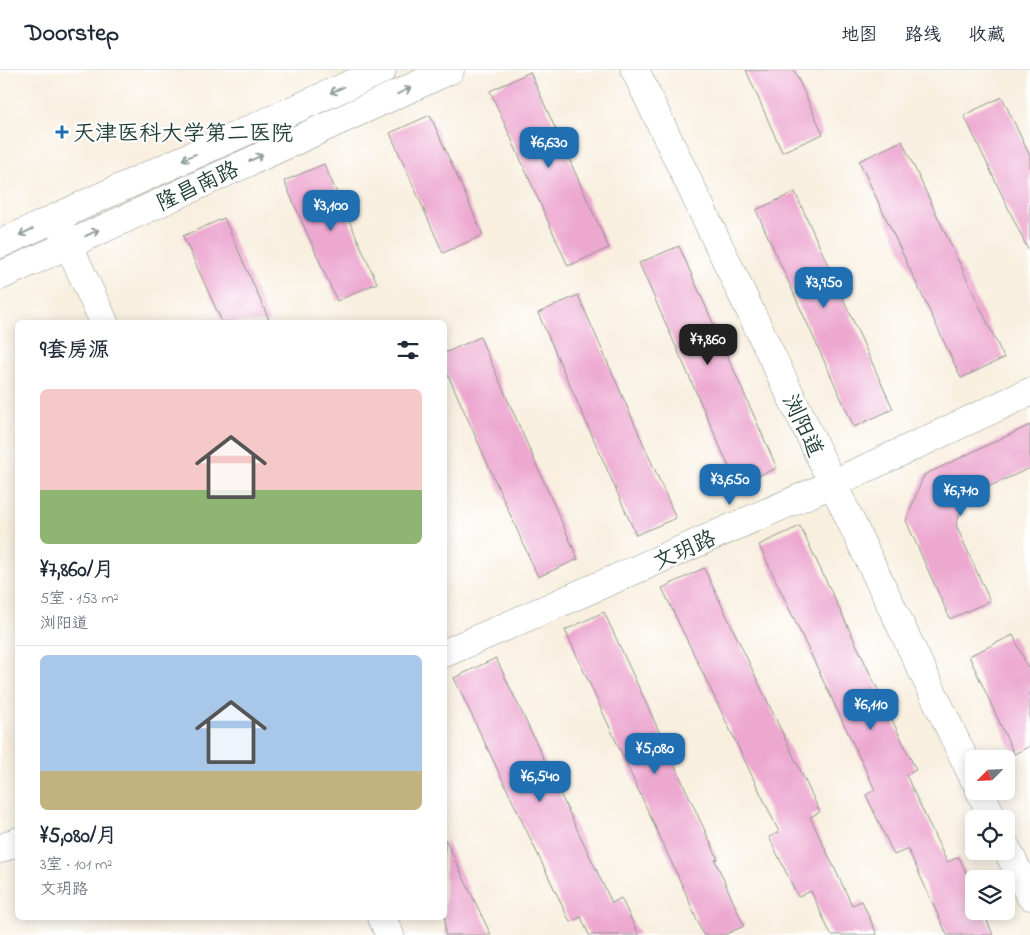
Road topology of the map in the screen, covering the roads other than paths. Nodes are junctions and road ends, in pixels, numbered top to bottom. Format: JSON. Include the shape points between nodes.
{"nodes":[{"id":1,"x":382,"y":70,"type":"edge"},
{"id":2,"x":450,"y":70,"type":"edge"},
{"id":3,"x":635,"y":70,"type":"edge"},
{"id":4,"x":56,"y":218,"type":"junction"},
{"id":5,"x":0,"y":244,"type":"edge"},
{"id":6,"x":68,"y":244,"type":"junction"},
{"id":7,"x":0,"y":276,"type":"edge"},
{"id":8,"x":103,"y":320,"type":"edge"},
{"id":9,"x":1030,"y":392,"type":"edge"},
{"id":10,"x":832,"y":484,"type":"junction"},
{"id":11,"x":447,"y":652,"type":"edge"},
{"id":12,"x":965,"y":760,"type":"edge"},
{"id":13,"x":15,"y":842,"type":"edge"},
{"id":14,"x":0,"y":849,"type":"edge"},
{"id":15,"x":1012,"y":860,"type":"edge"},
{"id":16,"x":1030,"y":896,"type":"edge"},
{"id":17,"x":383,"y":920,"type":"edge"},
{"id":18,"x":390,"y":935,"type":"edge"}],
"edges":[{"from":1,"to":4,"type":"street","name":"隆昌南路","one_way":true},
{"from":6,"to":2,"type":"street","name":"隆昌南路","one_way":true},
{"from":3,"to":10,"type":"street","name":"浏阳道"},
{"from":4,"to":5,"type":"street","name":"隆昌南路","one_way":true},
{"from":4,"to":6,"type":"street"},
{"from":6,"to":7,"type":"street","name":"隆昌南路"},
{"from":6,"to":8,"type":"street"},
{"from":9,"to":10,"type":"street","name":"文玥路"},
{"from":10,"to":11,"type":"street","name":"文玥路"},
{"from":10,"to":12,"type":"street","name":"浏阳道"},
{"from":13,"to":14,"type":"street"},
{"from":15,"to":16,"type":"street"},
{"from":17,"to":18,"type":"street"}]}
